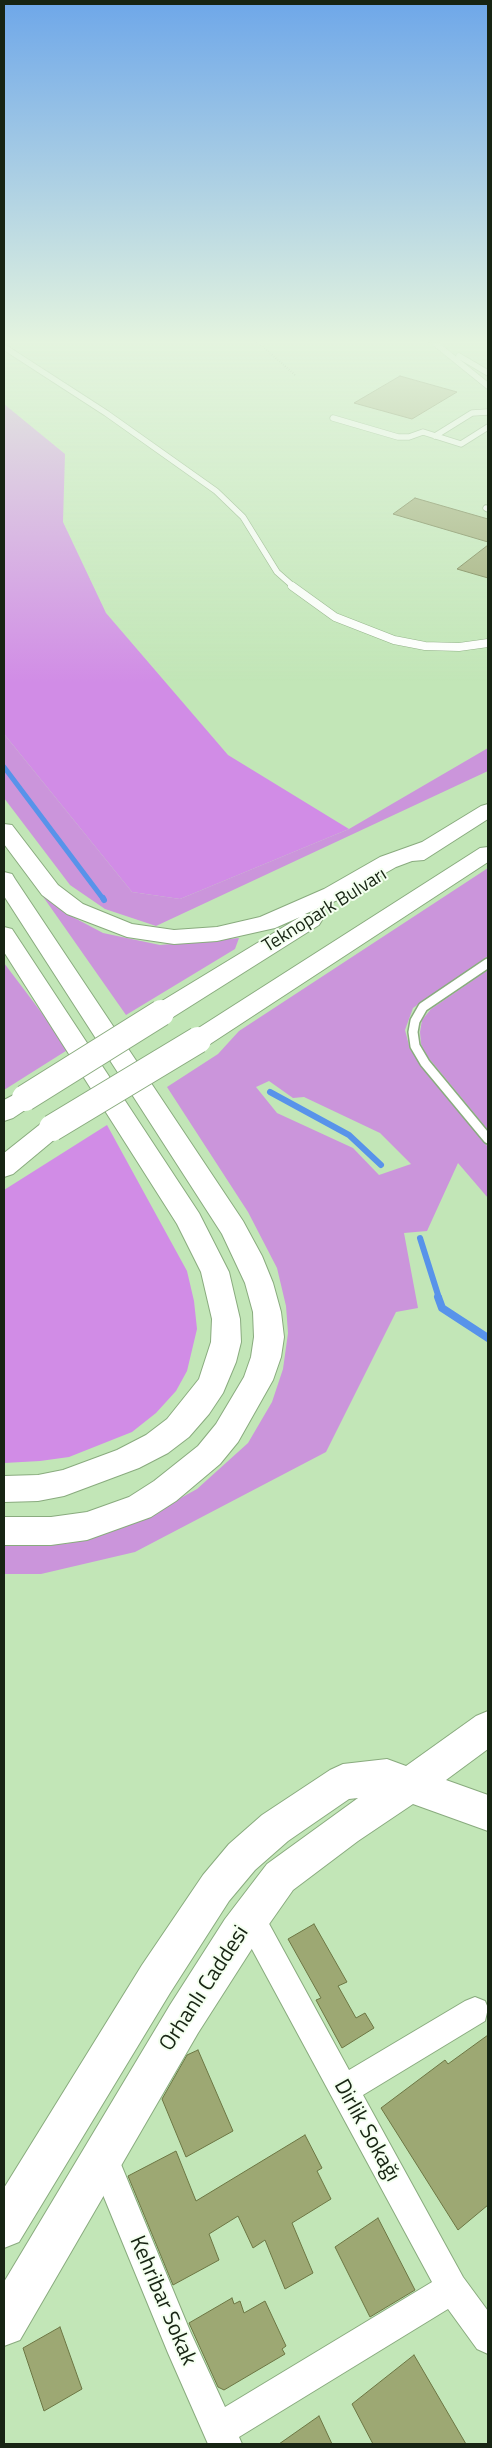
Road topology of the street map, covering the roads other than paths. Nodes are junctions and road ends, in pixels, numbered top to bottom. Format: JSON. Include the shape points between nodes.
{"nodes":[{"id":1,"x":165,"y":454,"type":"edge"},
{"id":2,"x":488,"y":642,"type":"edge"},
{"id":3,"x":488,"y":810,"type":"edge"},
{"id":4,"x":4,"y":830,"type":"edge"},
{"id":5,"x":431,"y":846,"type":"junction"},
{"id":6,"x":488,"y":853,"type":"edge"},
{"id":7,"x":4,"y":879,"type":"edge"},
{"id":8,"x":4,"y":934,"type":"edge"},
{"id":9,"x":488,"y":963,"type":"edge"},
{"id":10,"x":4,"y":1112,"type":"edge"},
{"id":11,"x":52,"y":1128,"type":"junction"},
{"id":12,"x":488,"y":1139,"type":"edge"},
{"id":13,"x":4,"y":1157,"type":"edge"},
{"id":14,"x":4,"y":1167,"type":"edge"},
{"id":15,"x":4,"y":1489,"type":"edge"},
{"id":16,"x":4,"y":1531,"type":"edge"},
{"id":17,"x":488,"y":1728,"type":"edge"},
{"id":18,"x":411,"y":1784,"type":"junction"},
{"id":19,"x":488,"y":1813,"type":"edge"},
{"id":20,"x":251,"y":1919,"type":"junction"},
{"id":21,"x":475,"y":2012,"type":"dead end"},
{"id":22,"x":344,"y":2090,"type":"junction"},
{"id":23,"x":102,"y":2156,"type":"junction"},
{"id":24,"x":4,"y":2227,"type":"edge"},
{"id":25,"x":452,"y":2288,"type":"junction"},
{"id":26,"x":4,"y":2324,"type":"edge"},
{"id":27,"x":488,"y":2338,"type":"edge"},
{"id":28,"x":222,"y":2437,"type":"edge"}],
"edges":[{"from":1,"to":2,"type":"lane","via":[[216,491],[244,517],[277,572],[335,617],[394,640],[425,646],[460,647]]},
{"from":3,"to":5,"type":"main road","name":"Teknopark Bulvarı"},
{"from":4,"to":5,"type":"main road","via":[[50,890],[75,909],[127,930],[174,937],[217,934],[267,923],[332,894],[388,862]]},
{"from":5,"to":10,"type":"main road","name":"Teknopark Bulvarı","bridge":true},
{"from":6,"to":11,"type":"main road","bridge":true,"via":[[198,1040]]},
{"from":7,"to":16,"type":"main road","via":[[232,1228],[259,1284],[267,1312],[268,1337],[266,1357],[258,1380],[226,1433],[208,1455],[165,1491],[140,1507],[87,1526],[51,1532]]},
{"from":8,"to":15,"type":"main road","via":[[189,1220],[215,1272],[226,1320],[226,1342],[212,1384],[178,1428],[158,1444],[64,1483]]},
{"from":9,"to":12,"type":"lane","via":[[423,1007],[413,1032],[415,1046],[425,1063]]},
{"from":11,"to":13,"type":"main road"},
{"from":11,"to":14,"type":"main road"},
{"from":17,"to":18,"type":"main road","name":"Orhanlı Caddesi"},
{"from":18,"to":19,"type":"main road"},
{"from":18,"to":20,"type":"main road","name":"Orhanlı Caddesi","via":[[280,1877]]},
{"from":18,"to":24,"type":"main road","via":[[387,1776],[344,1782],[275,1828],[242,1857],[216,1888],[156,1979]]},
{"from":20,"to":22,"type":"street","name":"Dirlik Sokağı"},
{"from":20,"to":23,"type":"main road","name":"Orhanlı Caddesi","via":[[184,2019]]},
{"from":21,"to":22,"type":"street"},
{"from":22,"to":25,"type":"street","name":"Dirlik Sokağı"},
{"from":23,"to":26,"type":"main road","name":"Orhanlı Caddesi"},
{"from":23,"to":28,"type":"street","name":"Kehribar Sokak"},
{"from":25,"to":27,"type":"street","name":"Dirlik Sokağı"},
{"from":25,"to":28,"type":"street"}]}
